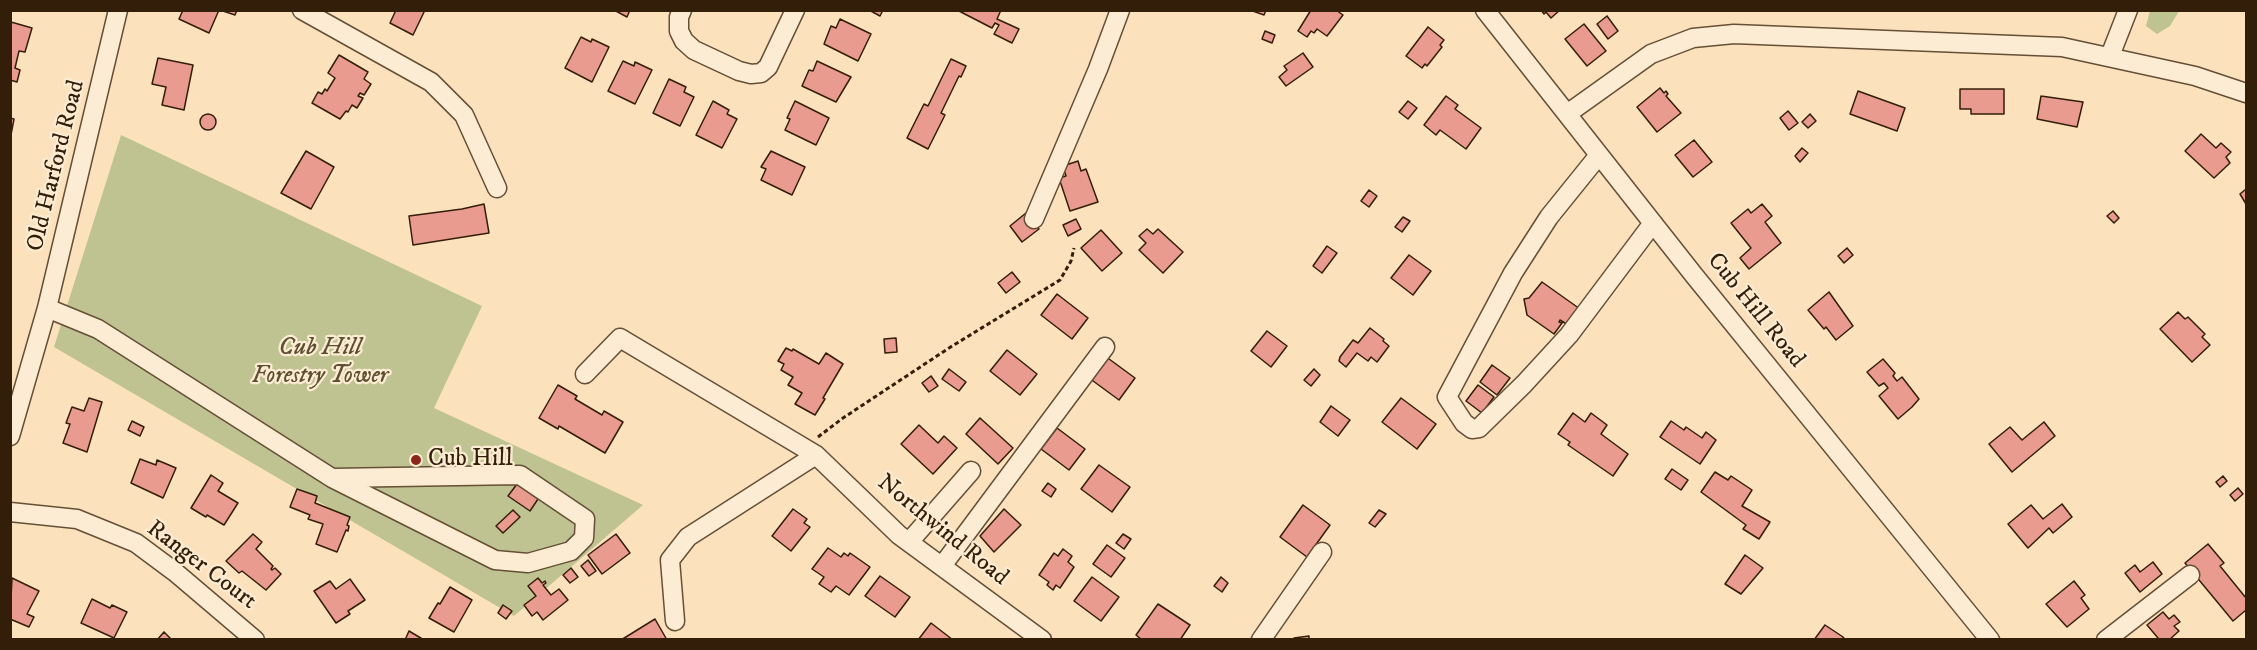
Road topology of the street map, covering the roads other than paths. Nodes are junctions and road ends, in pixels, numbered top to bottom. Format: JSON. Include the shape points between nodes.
{"nodes":[{"id":1,"x":118,"y":10,"type":"edge"},
{"id":2,"x":302,"y":10,"type":"edge"},
{"id":3,"x":682,"y":10,"type":"edge"},
{"id":4,"x":795,"y":10,"type":"edge"},
{"id":5,"x":1120,"y":10,"type":"edge"},
{"id":6,"x":1485,"y":10,"type":"edge"},
{"id":7,"x":2128,"y":10,"type":"edge"},
{"id":8,"x":2110,"y":56,"type":"junction"},
{"id":9,"x":2247,"y":93,"type":"edge"},
{"id":10,"x":1567,"y":114,"type":"junction"},
{"id":11,"x":1599,"y":154,"type":"junction"},
{"id":12,"x":497,"y":188,"type":"dead end"},
{"id":13,"x":1034,"y":219,"type":"dead end"},
{"id":14,"x":1653,"y":223,"type":"junction"},
{"id":15,"x":47,"y":308,"type":"junction"},
{"id":16,"x":1105,"y":347,"type":"dead end"},
{"id":17,"x":585,"y":374,"type":"dead end"},
{"id":18,"x":10,"y":436,"type":"edge"},
{"id":19,"x":816,"y":455,"type":"junction"},
{"id":20,"x":971,"y":471,"type":"dead end"},
{"id":21,"x":332,"y":478,"type":"junction"},
{"id":22,"x":10,"y":512,"type":"edge"},
{"id":23,"x":909,"y":542,"type":"junction"},
{"id":24,"x":1323,"y":552,"type":"dead end"},
{"id":25,"x":942,"y":566,"type":"junction"},
{"id":26,"x":2190,"y":575,"type":"dead end"},
{"id":27,"x":675,"y":621,"type":"dead end"},
{"id":28,"x":255,"y":639,"type":"edge"},
{"id":29,"x":1042,"y":639,"type":"edge"},
{"id":30,"x":1261,"y":639,"type":"edge"},
{"id":31,"x":1990,"y":639,"type":"edge"},
{"id":32,"x":2106,"y":639,"type":"edge"}],
"edges":[{"from":1,"to":15,"type":"street","name":"Old Harford Road"},
{"from":2,"to":12,"type":"street","via":[[431,81],[464,115]]},
{"from":3,"to":4,"type":"street","via":[[679,31],[684,41],[694,50],[751,74],[768,67]]},
{"from":5,"to":13,"type":"street"},
{"from":6,"to":10,"type":"street","name":"Cub Hill Road"},
{"from":7,"to":8,"type":"street"},
{"from":8,"to":9,"type":"street"},
{"from":8,"to":10,"type":"street","via":[[2035,45],[1764,34],[1693,38],[1652,54]]},
{"from":10,"to":11,"type":"street","name":"Cub Hill Road"},
{"from":11,"to":14,"type":"street","name":"Cub Hill Road"},
{"from":11,"to":14,"type":"street","via":[[1549,217],[1513,273],[1452,387],[1447,397],[1464,423],[1472,429],[1479,428],[1524,384],[1569,335]]},
{"from":14,"to":31,"type":"street","name":"Cub Hill Road"},
{"from":15,"to":18,"type":"street","name":"Old Harford Road"},
{"from":15,"to":21,"type":"street","via":[[98,329]]},
{"from":16,"to":25,"type":"street"},
{"from":17,"to":19,"type":"street","name":"Northwind Road","via":[[620,338]]},
{"from":19,"to":23,"type":"street","name":"Northwind Road"},
{"from":19,"to":27,"type":"street","via":[[688,537],[670,560]]},
{"from":20,"to":23,"type":"street"},
{"from":21,"to":21,"type":"street","via":[[520,475],[585,519],[584,538],[571,551],[528,563],[495,560]]},
{"from":22,"to":28,"type":"street","name":"Ranger Court","via":[[76,519],[136,543]]},
{"from":23,"to":25,"type":"street","name":"Northwind Road"},
{"from":24,"to":30,"type":"street"},
{"from":25,"to":29,"type":"street","name":"Northwind Road"},
{"from":26,"to":32,"type":"street"}]}
